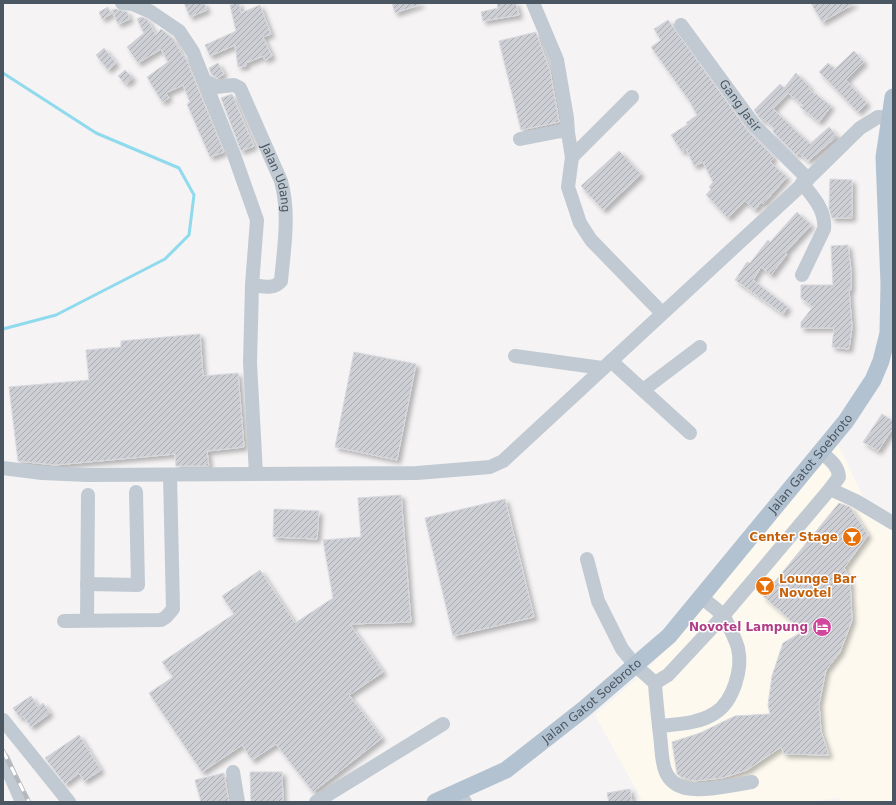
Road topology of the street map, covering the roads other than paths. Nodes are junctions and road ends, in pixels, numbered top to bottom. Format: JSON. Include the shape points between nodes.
{"nodes":[{"id":1,"x":122,"y":3,"type":"edge"},
{"id":2,"x":533,"y":3,"type":"edge"},
{"id":3,"x":681,"y":25,"type":"dead end"},
{"id":4,"x":204,"y":80,"type":"junction"},
{"id":5,"x":632,"y":97,"type":"dead end"},
{"id":6,"x":893,"y":97,"type":"edge"},
{"id":7,"x":891,"y":118,"type":"edge"},
{"id":8,"x":568,"y":133,"type":"junction"},
{"id":9,"x":520,"y":139,"type":"dead end"},
{"id":10,"x":572,"y":157,"type":"junction"},
{"id":11,"x":805,"y":181,"type":"junction"},
{"id":12,"x":802,"y":276,"type":"dead end"},
{"id":13,"x":252,"y":285,"type":"junction"},
{"id":14,"x":662,"y":313,"type":"junction"},
{"id":15,"x":700,"y":347,"type":"dead end"},
{"id":16,"x":515,"y":356,"type":"dead end"},
{"id":17,"x":606,"y":365,"type":"junction"},
{"id":18,"x":643,"y":390,"type":"junction"},
{"id":19,"x":690,"y":433,"type":"dead end"},
{"id":20,"x":821,"y":452,"type":"junction"},
{"id":21,"x":3,"y":468,"type":"edge"},
{"id":22,"x":256,"y":474,"type":"junction"},
{"id":23,"x":170,"y":475,"type":"junction"},
{"id":24,"x":830,"y":489,"type":"junction"},
{"id":25,"x":136,"y":492,"type":"dead end"},
{"id":26,"x":88,"y":495,"type":"dead end"},
{"id":27,"x":893,"y":523,"type":"edge"},
{"id":28,"x":587,"y":559,"type":"dead end"},
{"id":29,"x":87,"y":584,"type":"junction"},
{"id":30,"x":701,"y":597,"type":"junction"},
{"id":31,"x":723,"y":616,"type":"junction"},
{"id":32,"x":87,"y":620,"type":"junction"},
{"id":33,"x":64,"y":621,"type":"dead end"},
{"id":34,"x":636,"y":666,"type":"junction"},
{"id":35,"x":655,"y":683,"type":"junction"},
{"id":36,"x":3,"y":720,"type":"edge"},
{"id":37,"x":443,"y":724,"type":"dead end"},
{"id":38,"x":659,"y":726,"type":"junction"},
{"id":39,"x":3,"y":759,"type":"edge"},
{"id":40,"x":233,"y":772,"type":"dead end"},
{"id":41,"x":752,"y":782,"type":"dead end"},
{"id":42,"x":462,"y":797,"type":"edge"},
{"id":43,"x":22,"y":802,"type":"edge"},
{"id":44,"x":70,"y":802,"type":"edge"},
{"id":45,"x":238,"y":802,"type":"edge"},
{"id":46,"x":316,"y":802,"type":"edge"},
{"id":47,"x":435,"y":802,"type":"edge"}],
"edges":[{"from":1,"to":4,"type":"street","via":[[133,4],[151,12],[179,31],[193,52]]},
{"from":2,"to":8,"type":"street","via":[[557,60]]},
{"from":3,"to":11,"type":"street","name":"Gang Jasir","via":[[755,126]]},
{"from":4,"to":13,"type":"street","via":[[258,220]]},
{"from":4,"to":13,"type":"street","name":"Jalan Udang","via":[[216,86],[234,85],[240,88],[281,181],[285,196],[285,241],[281,281],[272,287]]},
{"from":5,"to":10,"type":"street"},
{"from":6,"to":7,"type":"main road","name":"Jalan Gatot Soebroto"},
{"from":7,"to":11,"type":"street","via":[[878,118],[860,128]]},
{"from":7,"to":20,"type":"main road","name":"Jalan Gatot Soebroto","via":[[884,157],[888,333],[873,380]]},
{"from":8,"to":9,"type":"street"},
{"from":8,"to":10,"type":"street"},
{"from":10,"to":14,"type":"street","via":[[568,188],[580,223],[590,240]]},
{"from":11,"to":12,"type":"street","name":"Gang Jasir","via":[[825,221],[824,229]]},
{"from":11,"to":14,"type":"street"},
{"from":13,"to":22,"type":"street","via":[[250,363]]},
{"from":14,"to":17,"type":"street"},
{"from":15,"to":18,"type":"street"},
{"from":16,"to":17,"type":"street"},
{"from":17,"to":18,"type":"street"},
{"from":17,"to":22,"type":"street","via":[[503,461],[490,467],[417,473]]},
{"from":18,"to":19,"type":"street"},
{"from":20,"to":24,"type":"street","via":[[838,470],[839,477]]},
{"from":20,"to":30,"type":"main road","name":"Jalan Gatot Soebroto"},
{"from":21,"to":23,"type":"street","via":[[88,475]]},
{"from":22,"to":23,"type":"street"},
{"from":23,"to":32,"type":"street","via":[[172,609],[160,620]]},
{"from":24,"to":27,"type":"street"},
{"from":24,"to":31,"type":"street"},
{"from":25,"to":29,"type":"street","via":[[138,585]]},
{"from":26,"to":29,"type":"street"},
{"from":28,"to":34,"type":"street","via":[[598,601],[622,649]]},
{"from":29,"to":32,"type":"street"},
{"from":30,"to":31,"type":"street"},
{"from":30,"to":34,"type":"main road","name":"Jalan Gatot Soebroto","via":[[669,636]]},
{"from":31,"to":35,"type":"street","via":[[668,675]]},
{"from":31,"to":38,"type":"street","via":[[738,649],[738,670],[726,705],[695,722]]},
{"from":32,"to":33,"type":"street"},
{"from":34,"to":35,"type":"street"},
{"from":34,"to":42,"type":"main road","name":"Jalan Gatot Soebroto","via":[[506,770]]},
{"from":35,"to":38,"type":"street"},
{"from":36,"to":44,"type":"street"},
{"from":37,"to":46,"type":"street"},
{"from":38,"to":41,"type":"street","via":[[663,764],[668,778],[676,784],[686,788],[703,788]]},
{"from":39,"to":43,"type":"street"},
{"from":40,"to":45,"type":"street"},
{"from":42,"to":47,"type":"main road","name":"Jalan Gatot Soebroto"}]}
